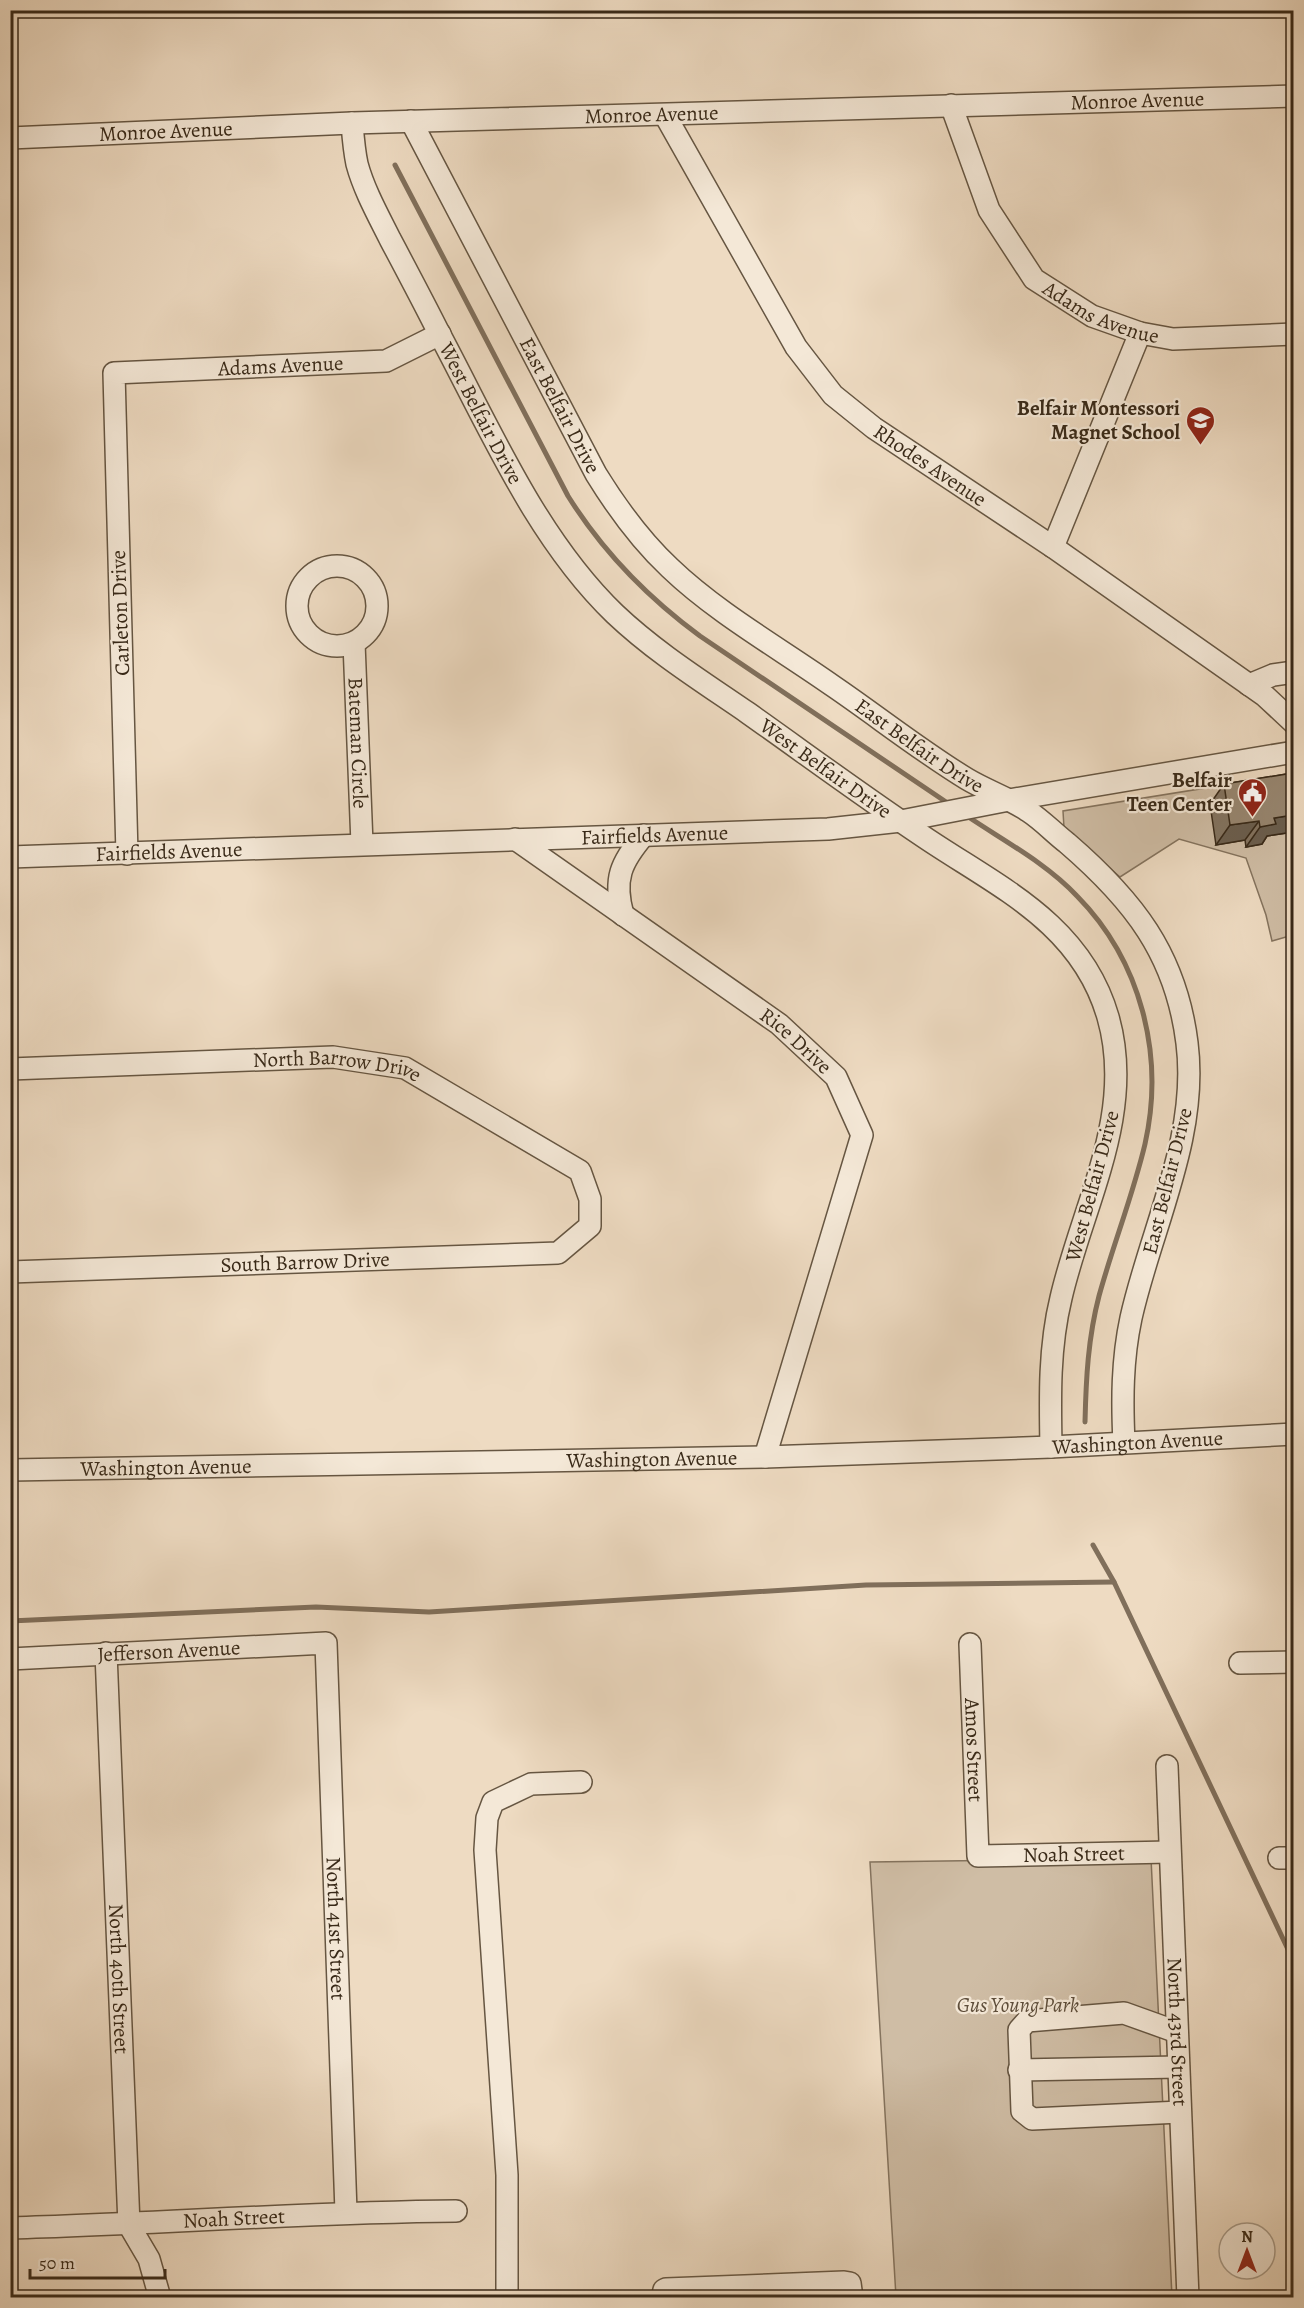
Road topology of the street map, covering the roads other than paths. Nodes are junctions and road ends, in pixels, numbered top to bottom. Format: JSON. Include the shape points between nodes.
{"nodes":[{"id":1,"x":1293,"y":96,"type":"edge"},
{"id":2,"x":951,"y":105,"type":"junction"},
{"id":3,"x":665,"y":115,"type":"junction"},
{"id":4,"x":411,"y":121,"type":"junction"},
{"id":5,"x":352,"y":123,"type":"junction"},
{"id":6,"x":10,"y":138,"type":"edge"},
{"id":7,"x":1140,"y":333,"type":"junction"},
{"id":8,"x":440,"y":334,"type":"junction"},
{"id":9,"x":1293,"y":334,"type":"edge"},
{"id":10,"x":114,"y":373,"type":"joint"},
{"id":11,"x":1053,"y":547,"type":"junction"},
{"id":12,"x":354,"y":643,"type":"dead end"},
{"id":13,"x":1293,"y":672,"type":"edge"},
{"id":14,"x":1249,"y":685,"type":"junction"},
{"id":15,"x":1293,"y":723,"type":"edge"},
{"id":16,"x":1293,"y":752,"type":"edge"},
{"id":17,"x":1009,"y":800,"type":"junction"},
{"id":18,"x":910,"y":819,"type":"junction"},
{"id":19,"x":644,"y":835,"type":"junction"},
{"id":20,"x":515,"y":839,"type":"junction"},
{"id":21,"x":362,"y":844,"type":"junction"},
{"id":22,"x":127,"y":854,"type":"junction"},
{"id":23,"x":10,"y":857,"type":"edge"},
{"id":24,"x":623,"y":915,"type":"junction"},
{"id":25,"x":10,"y":1069,"type":"edge"},
{"id":26,"x":590,"y":1226,"type":"joint"},
{"id":27,"x":10,"y":1272,"type":"edge"},
{"id":28,"x":1293,"y":1434,"type":"edge"},
{"id":29,"x":1124,"y":1443,"type":"junction"},
{"id":30,"x":1051,"y":1447,"type":"junction"},
{"id":31,"x":765,"y":1457,"type":"junction"},
{"id":32,"x":10,"y":1470,"type":"edge"},
{"id":33,"x":326,"y":1643,"type":"joint"},
{"id":34,"x":970,"y":1644,"type":"dead end"},
{"id":35,"x":106,"y":1653,"type":"junction"},
{"id":36,"x":10,"y":1659,"type":"edge"},
{"id":37,"x":1293,"y":1662,"type":"edge"},
{"id":38,"x":1240,"y":1663,"type":"dead end"},
{"id":39,"x":1167,"y":1767,"type":"dead end"},
{"id":40,"x":581,"y":1782,"type":"dead end"},
{"id":41,"x":1169,"y":1852,"type":"junction"},
{"id":42,"x":978,"y":1856,"type":"joint"},
{"id":43,"x":1177,"y":2032,"type":"junction"},
{"id":44,"x":1178,"y":2067,"type":"junction"},
{"id":45,"x":1020,"y":2070,"type":"junction"},
{"id":46,"x":1180,"y":2112,"type":"junction"},
{"id":47,"x":456,"y":2211,"type":"dead end"},
{"id":48,"x":346,"y":2212,"type":"junction"},
{"id":49,"x":129,"y":2225,"type":"junction"},
{"id":50,"x":10,"y":2228,"type":"edge"},
{"id":51,"x":160,"y":2298,"type":"edge"},
{"id":52,"x":507,"y":2298,"type":"edge"},
{"id":53,"x":662,"y":2298,"type":"edge"},
{"id":54,"x":852,"y":2298,"type":"edge"},
{"id":55,"x":1188,"y":2298,"type":"edge"}],
"edges":[{"from":1,"to":2,"type":"street","name":"Monroe Avenue"},
{"from":2,"to":3,"type":"street","name":"Monroe Avenue"},
{"from":2,"to":7,"type":"street","name":"Adams Avenue","via":[[989,210],[1034,279],[1092,316]]},
{"from":3,"to":4,"type":"street","name":"Monroe Avenue"},
{"from":3,"to":11,"type":"street","name":"Rhodes Avenue","via":[[796,347],[833,395],[874,428]]},
{"from":4,"to":5,"type":"street","name":"Monroe Avenue"},
{"from":4,"to":17,"type":"street","name":"East Belfair Drive","via":[[596,474],[654,553],[716,605],[968,779]]},
{"from":5,"to":6,"type":"street","name":"Monroe Avenue"},
{"from":5,"to":8,"type":"street","name":"West Belfair Drive","via":[[361,177]]},
{"from":7,"to":9,"type":"street","name":"Adams Avenue","via":[[1173,339]]},
{"from":7,"to":11,"type":"street"},
{"from":8,"to":10,"type":"street","name":"Adams Avenue","via":[[386,361]]},
{"from":8,"to":18,"type":"street","name":"West Belfair Drive","via":[[529,502],[568,562],[599,598],[664,655]]},
{"from":10,"to":22,"type":"street","name":"Carleton Drive"},
{"from":11,"to":14,"type":"street","name":"Rhodes Avenue"},
{"from":12,"to":21,"type":"street","name":"Bateman Circle"},
{"from":13,"to":14,"type":"street"},
{"from":14,"to":15,"type":"street","name":"Rhodes Avenue"},
{"from":16,"to":17,"type":"street","name":"Fairfields Avenue"},
{"from":17,"to":18,"type":"street","name":"Fairfields Avenue"},
{"from":17,"to":29,"type":"street","name":"East Belfair Drive","via":[[1031,812],[1103,874],[1129,904],[1168,969],[1186,1034],[1186,1121],[1131,1319],[1123,1379]]},
{"from":18,"to":19,"type":"street","name":"Fairfields Avenue","via":[[828,829]]},
{"from":18,"to":30,"type":"street","name":"West Belfair Drive","via":[[1053,926],[1086,964],[1108,1017],[1115,1051],[1114,1105],[1105,1154],[1061,1297],[1051,1369]]},
{"from":19,"to":20,"type":"street","name":"Fairfields Avenue"},
{"from":19,"to":24,"type":"street","via":[[622,866],[618,889]]},
{"from":20,"to":21,"type":"street","name":"Fairfields Avenue"},
{"from":20,"to":24,"type":"street","name":"Rice Drive"},
{"from":21,"to":22,"type":"street","name":"Fairfields Avenue"},
{"from":22,"to":23,"type":"street","name":"Fairfields Avenue"},
{"from":24,"to":31,"type":"street","name":"Rice Drive","via":[[779,1024],[836,1077],[862,1135]]},
{"from":25,"to":26,"type":"street","name":"North Barrow Drive","via":[[333,1057],[405,1068],[580,1171],[590,1199]]},
{"from":26,"to":27,"type":"street","name":"South Barrow Drive","via":[[558,1253]]},
{"from":28,"to":29,"type":"street","name":"Washington Avenue"},
{"from":29,"to":30,"type":"street","name":"Washington Avenue"},
{"from":30,"to":31,"type":"street","name":"Washington Avenue"},
{"from":31,"to":32,"type":"street","name":"Washington Avenue"},
{"from":33,"to":35,"type":"street","name":"Jefferson Avenue"},
{"from":33,"to":48,"type":"street","name":"North 41st Street"},
{"from":34,"to":42,"type":"street","name":"Amos Street"},
{"from":35,"to":36,"type":"street","name":"Jefferson Avenue"},
{"from":35,"to":49,"type":"street","name":"North 40th Street"},
{"from":37,"to":38,"type":"street"},
{"from":39,"to":41,"type":"street","name":"North 43rd Street"},
{"from":40,"to":52,"type":"street","via":[[531,1784],[494,1802],[487,1818],[485,1850],[507,2175]]},
{"from":41,"to":42,"type":"street","name":"Noah Street"},
{"from":41,"to":43,"type":"street","name":"North 43rd Street"},
{"from":43,"to":44,"type":"street","name":"North 43rd Street"},
{"from":43,"to":45,"type":"street","via":[[1124,2013],[1027,2021],[1019,2030]]},
{"from":44,"to":45,"type":"street"},
{"from":44,"to":46,"type":"street","name":"North 43rd Street"},
{"from":45,"to":46,"type":"street","via":[[1022,2111],[1032,2119]]},
{"from":46,"to":55,"type":"street","name":"North 43rd Street"},
{"from":47,"to":48,"type":"street","name":"Noah Street"},
{"from":48,"to":49,"type":"street","name":"Noah Street"},
{"from":49,"to":50,"type":"street","name":"Noah Street"},
{"from":49,"to":51,"type":"street","name":"North 40th Street","via":[[149,2259]]},
{"from":53,"to":54,"type":"street","via":[[666,2289],[844,2282],[850,2283]]}]}
